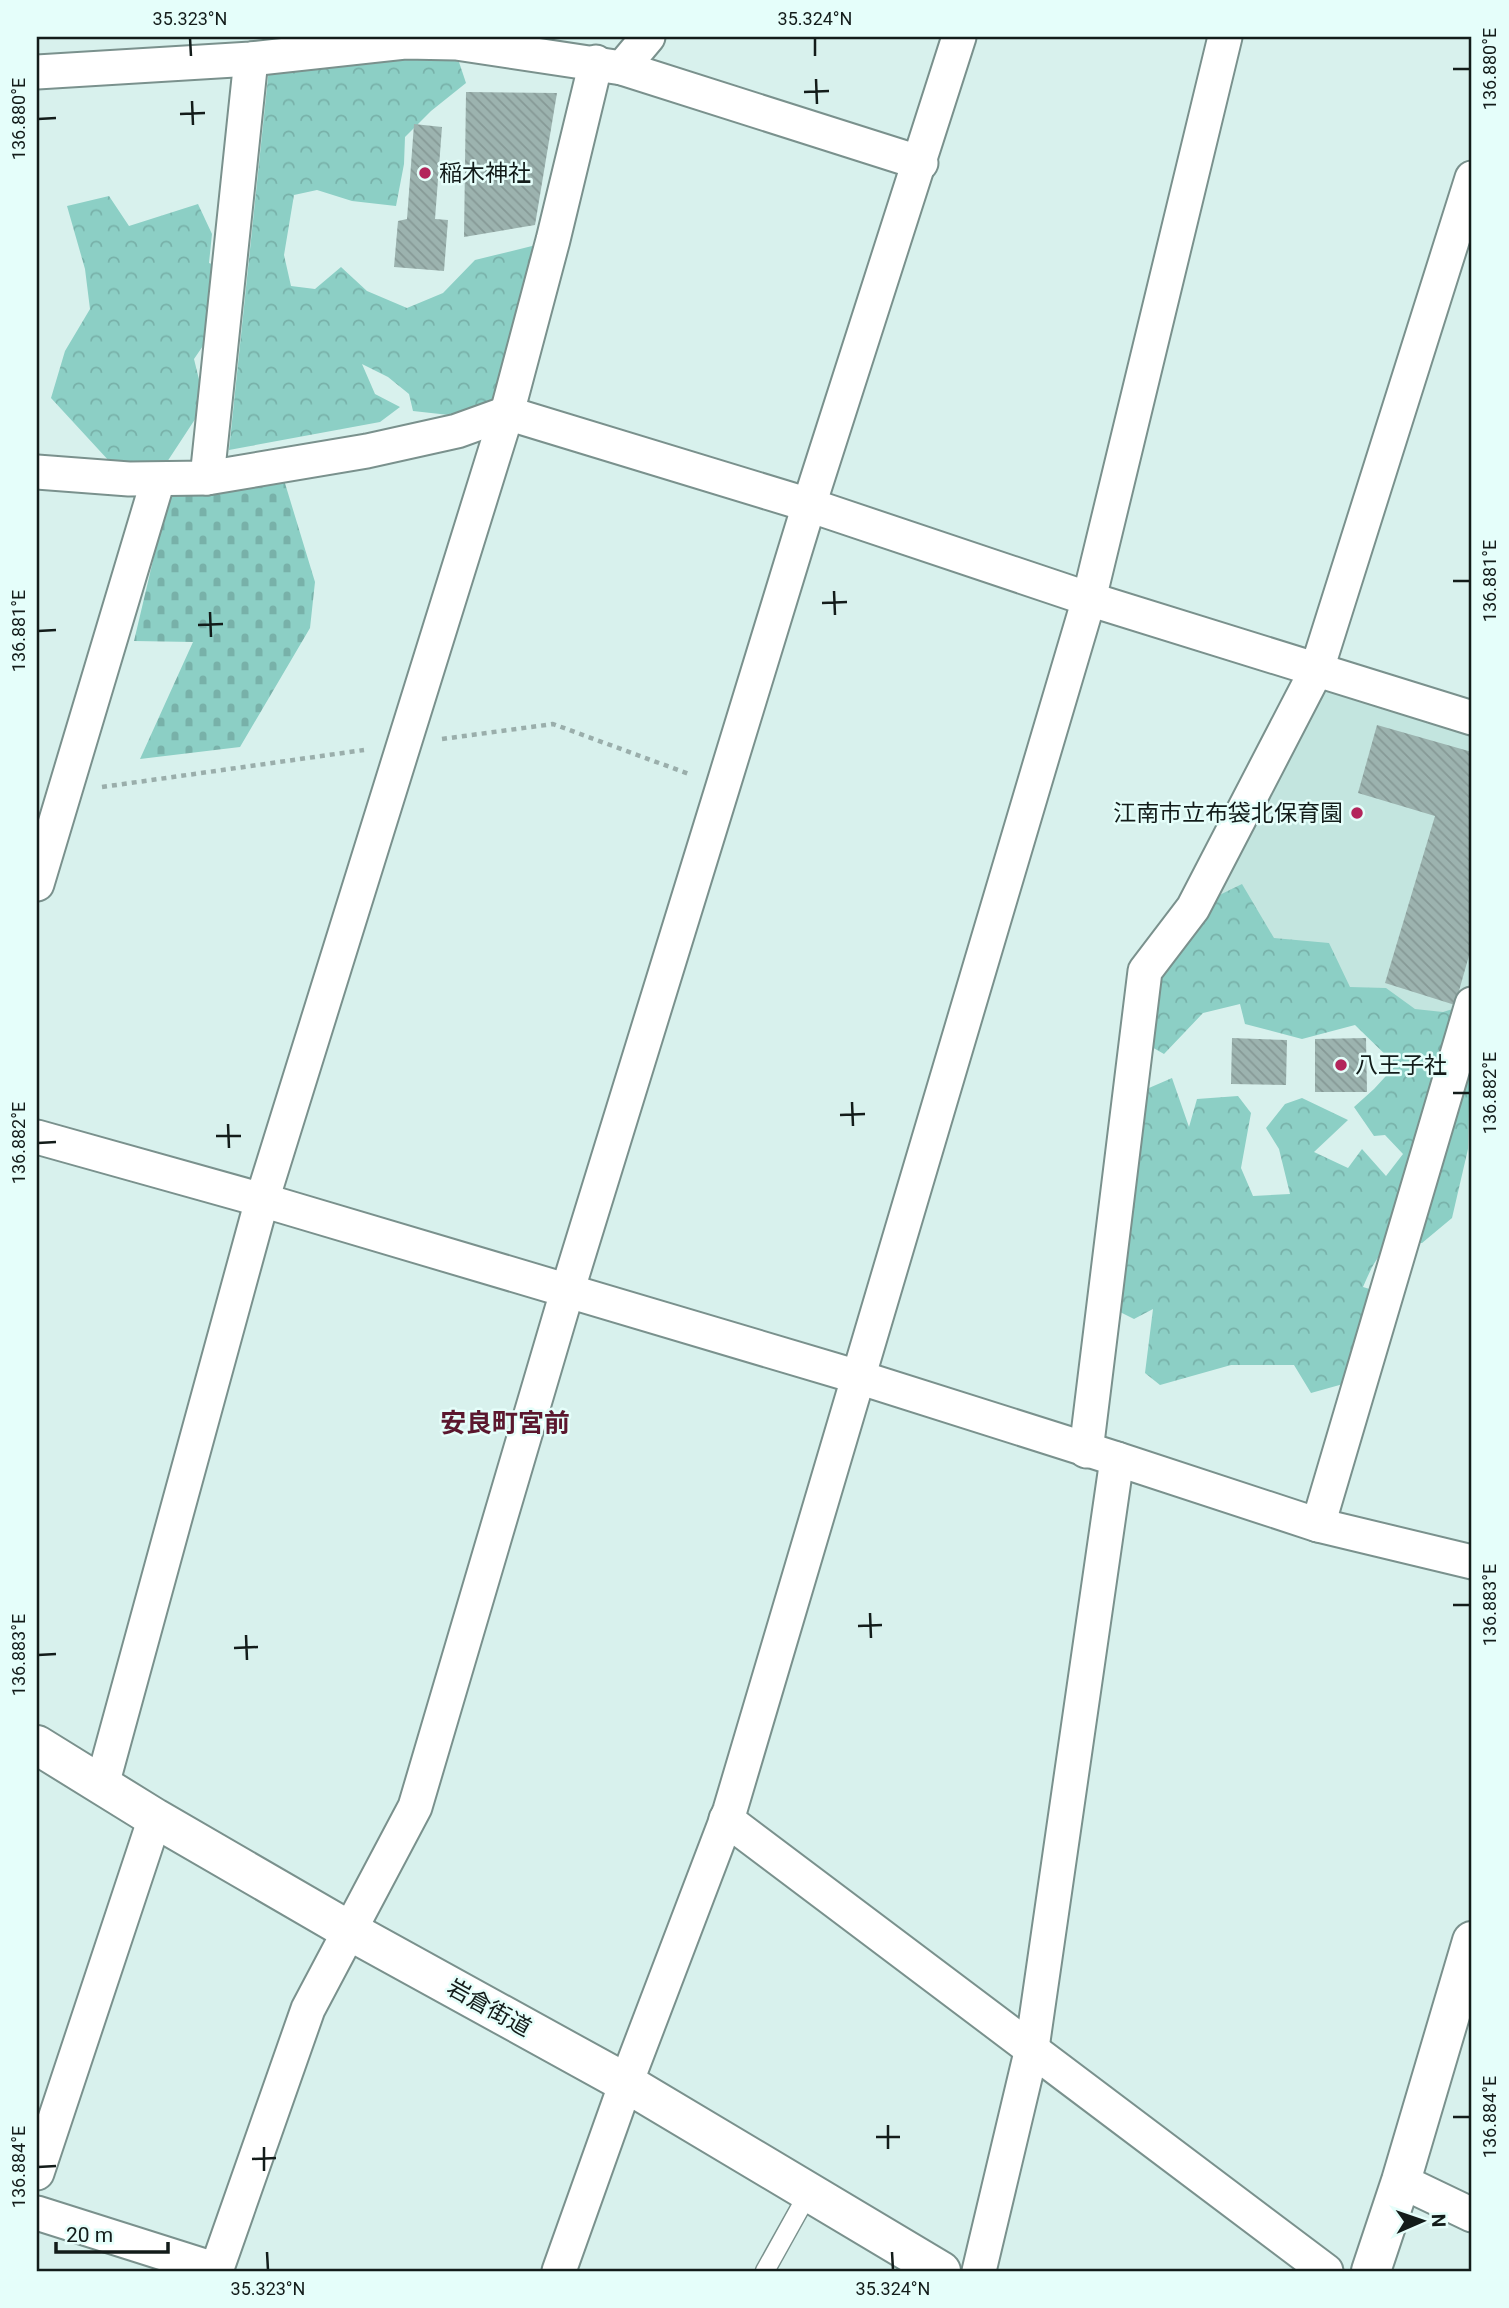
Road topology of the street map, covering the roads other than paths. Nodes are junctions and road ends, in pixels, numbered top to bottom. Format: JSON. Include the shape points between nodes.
{"nodes":[{"id":1,"x":648,"y":37,"type":"edge"},
{"id":2,"x":960,"y":37,"type":"edge"},
{"id":3,"x":1225,"y":37,"type":"edge"},
{"id":4,"x":405,"y":39,"type":"edge"},
{"id":5,"x":251,"y":59,"type":"junction"},
{"id":6,"x":609,"y":65,"type":"junction"},
{"id":7,"x":37,"y":72,"type":"edge"},
{"id":8,"x":921,"y":163,"type":"junction"},
{"id":9,"x":1472,"y":177,"type":"edge"},
{"id":10,"x":507,"y":413,"type":"junction"},
{"id":11,"x":37,"y":472,"type":"edge"},
{"id":12,"x":207,"y":478,"type":"junction"},
{"id":13,"x":158,"y":480,"type":"junction"},
{"id":14,"x":809,"y":505,"type":"junction"},
{"id":15,"x":1089,"y":598,"type":"junction"},
{"id":16,"x":1317,"y":669,"type":"junction"},
{"id":17,"x":1472,"y":718,"type":"edge"},
{"id":18,"x":37,"y":884,"type":"edge"},
{"id":19,"x":1472,"y":1004,"type":"edge"},
{"id":20,"x":37,"y":1137,"type":"edge"},
{"id":21,"x":262,"y":1200,"type":"junction"},
{"id":22,"x":567,"y":1292,"type":"junction"},
{"id":23,"x":858,"y":1377,"type":"junction"},
{"id":24,"x":1102,"y":1455,"type":"junction"},
{"id":25,"x":1318,"y":1525,"type":"junction"},
{"id":26,"x":1472,"y":1562,"type":"edge"},
{"id":27,"x":37,"y":1745,"type":"edge"},
{"id":28,"x":102,"y":1785,"type":"junction"},
{"id":29,"x":155,"y":1818,"type":"junction"},
{"id":30,"x":726,"y":1819,"type":"junction"},
{"id":31,"x":350,"y":1931,"type":"junction"},
{"id":32,"x":1472,"y":1941,"type":"edge"},
{"id":33,"x":1032,"y":2048,"type":"junction"},
{"id":34,"x":626,"y":2083,"type":"junction"},
{"id":35,"x":37,"y":2174,"type":"edge"},
{"id":36,"x":1401,"y":2181,"type":"junction"},
{"id":37,"x":809,"y":2192,"type":"junction"},
{"id":38,"x":37,"y":2213,"type":"edge"},
{"id":39,"x":1472,"y":2215,"type":"edge"},
{"id":40,"x":216,"y":2271,"type":"edge"},
{"id":41,"x":559,"y":2271,"type":"edge"},
{"id":42,"x":765,"y":2271,"type":"edge"},
{"id":43,"x":941,"y":2271,"type":"edge"},
{"id":44,"x":979,"y":2271,"type":"edge"},
{"id":45,"x":1326,"y":2271,"type":"edge"},
{"id":46,"x":1371,"y":2271,"type":"edge"}],
"edges":[{"from":1,"to":6,"type":"street"},
{"from":2,"to":8,"type":"street"},
{"from":3,"to":15,"type":"street"},
{"from":4,"to":5,"type":"street"},
{"from":4,"to":6,"type":"street"},
{"from":5,"to":7,"type":"street"},
{"from":5,"to":12,"type":"street"},
{"from":6,"to":8,"type":"street"},
{"from":6,"to":10,"type":"street","via":[[553,240]]},
{"from":8,"to":14,"type":"street"},
{"from":9,"to":16,"type":"street"},
{"from":10,"to":12,"type":"street","via":[[457,431],[368,451]]},
{"from":10,"to":14,"type":"street"},
{"from":10,"to":21,"type":"street"},
{"from":11,"to":13,"type":"street"},
{"from":12,"to":13,"type":"street"},
{"from":13,"to":18,"type":"street"},
{"from":14,"to":15,"type":"street"},
{"from":14,"to":22,"type":"street"},
{"from":15,"to":16,"type":"street"},
{"from":15,"to":23,"type":"street"},
{"from":16,"to":17,"type":"street"},
{"from":16,"to":24,"type":"street","via":[[1193,908],[1145,971]]},
{"from":19,"to":25,"type":"street"},
{"from":20,"to":21,"type":"street"},
{"from":21,"to":22,"type":"street"},
{"from":21,"to":28,"type":"street"},
{"from":22,"to":23,"type":"street"},
{"from":22,"to":31,"type":"street","via":[[415,1807]]},
{"from":23,"to":24,"type":"street"},
{"from":23,"to":30,"type":"street"},
{"from":24,"to":25,"type":"street"},
{"from":24,"to":33,"type":"street"},
{"from":25,"to":26,"type":"street"},
{"from":27,"to":28,"type":"street","name":"岩倉街道"},
{"from":28,"to":29,"type":"street","name":"岩倉街道"},
{"from":29,"to":31,"type":"street","name":"岩倉街道"},
{"from":29,"to":35,"type":"street"},
{"from":30,"to":33,"type":"street"},
{"from":30,"to":34,"type":"street"},
{"from":31,"to":34,"type":"street","name":"岩倉街道"},
{"from":31,"to":40,"type":"street","via":[[307,2009]]},
{"from":32,"to":36,"type":"street"},
{"from":33,"to":44,"type":"street"},
{"from":33,"to":45,"type":"street"},
{"from":34,"to":37,"type":"street","name":"岩倉街道"},
{"from":34,"to":41,"type":"street"},
{"from":36,"to":39,"type":"street"},
{"from":36,"to":46,"type":"street"},
{"from":37,"to":42,"type":"lane"},
{"from":37,"to":43,"type":"street","name":"岩倉街道"},
{"from":38,"to":40,"type":"street"}]}
